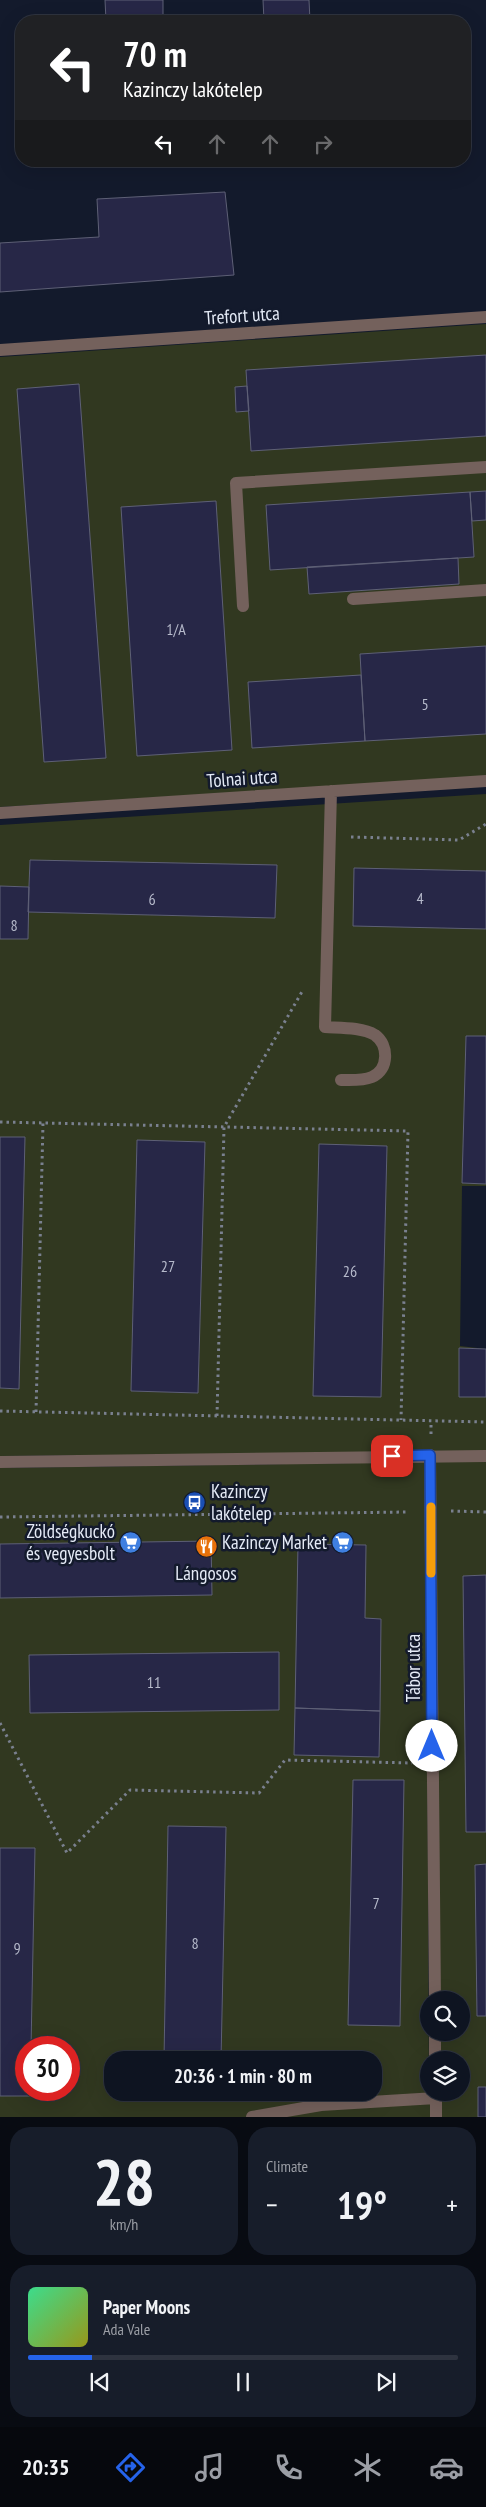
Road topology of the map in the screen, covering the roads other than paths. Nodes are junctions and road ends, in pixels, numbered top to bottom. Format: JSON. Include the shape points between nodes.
{"nodes":[{"id":1,"x":486,"y":317,"type":"edge"},
{"id":2,"x":0,"y":350,"type":"edge"},
{"id":3,"x":486,"y":468,"type":"edge"},
{"id":4,"x":486,"y":590,"type":"edge"},
{"id":5,"x":353,"y":599,"type":"dead end"},
{"id":6,"x":243,"y":606,"type":"dead end"},
{"id":7,"x":486,"y":782,"type":"edge"},
{"id":8,"x":331,"y":792,"type":"junction"},
{"id":9,"x":0,"y":813,"type":"edge"},
{"id":10,"x":341,"y":1080,"type":"dead end"},
{"id":11,"x":430,"y":1455,"type":"junction"},
{"id":12,"x":486,"y":1456,"type":"edge"},
{"id":13,"x":0,"y":1462,"type":"edge"},
{"id":14,"x":434,"y":1991,"type":"edge"},
{"id":15,"x":420,"y":2097,"type":"edge"},
{"id":16,"x":436,"y":2101,"type":"edge"},
{"id":17,"x":252,"y":2117,"type":"edge"},
{"id":18,"x":436,"y":2117,"type":"edge"}],
"edges":[{"from":1,"to":2,"type":"street","name":"Trefort utca"},
{"from":3,"to":6,"type":"street","via":[[236,483]]},
{"from":4,"to":5,"type":"street"},
{"from":7,"to":8,"type":"street","name":"Tolnai utca"},
{"from":8,"to":9,"type":"street","name":"Tolnai utca"},
{"from":8,"to":10,"type":"street","via":[[324,1027],[373,1034],[385,1050],[384,1066],[374,1077]]},
{"from":11,"to":12,"type":"street"},
{"from":11,"to":13,"type":"street"},
{"from":11,"to":14,"type":"street","name":"Tábor utca"},
{"from":15,"to":17,"type":"street","via":[[321,2105]]},
{"from":16,"to":18,"type":"street"}]}
